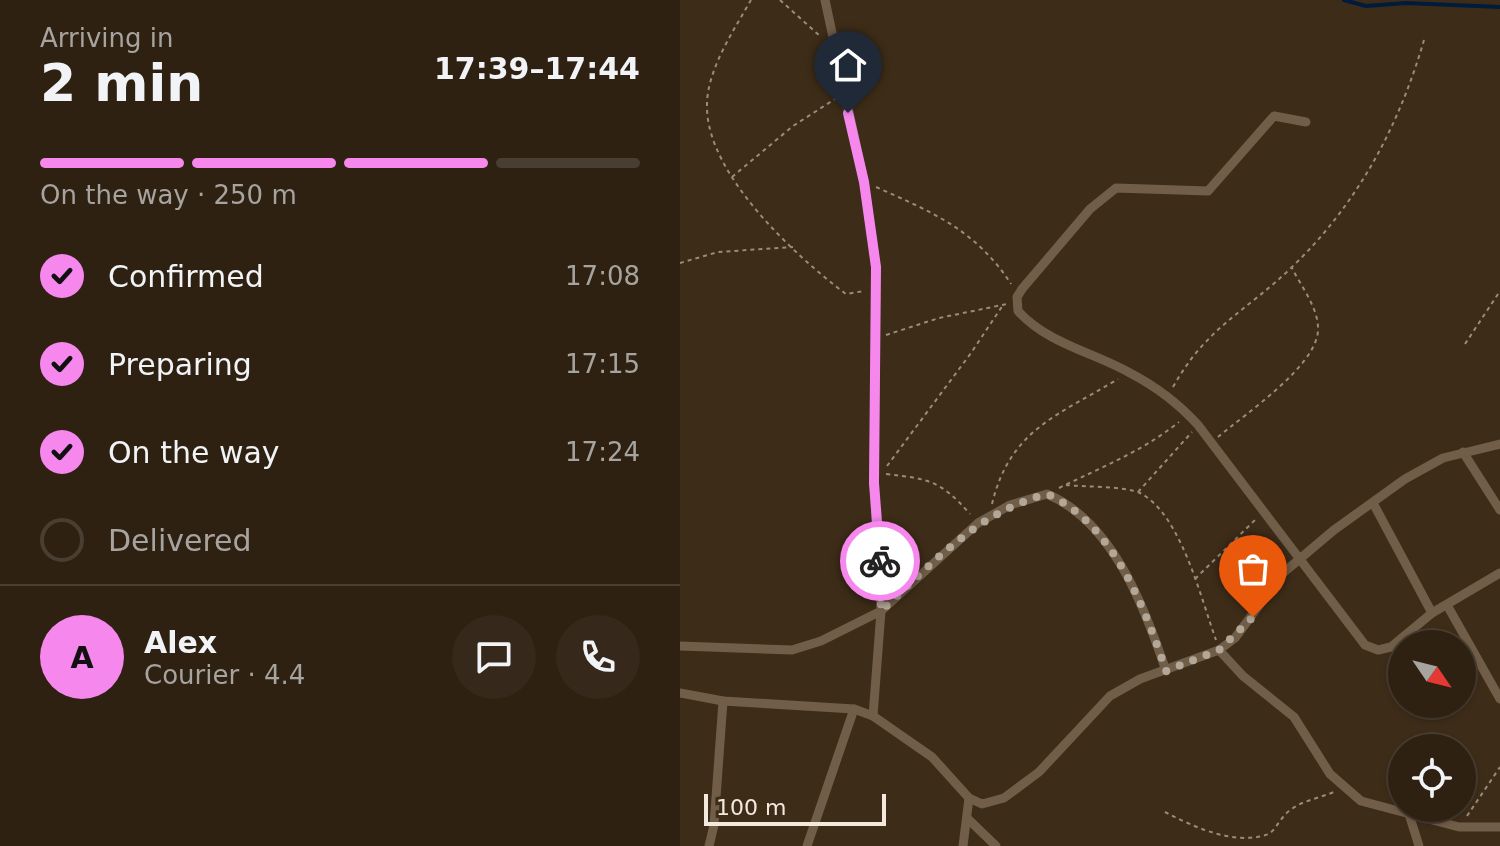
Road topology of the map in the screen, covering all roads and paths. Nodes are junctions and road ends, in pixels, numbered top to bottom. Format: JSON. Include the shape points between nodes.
{"nodes":[{"id":1,"x":751,"y":0,"type":"edge"},
{"id":2,"x":780,"y":0,"type":"edge"},
{"id":3,"x":825,"y":0,"type":"edge"},
{"id":4,"x":1424,"y":40,"type":"dead end"},
{"id":5,"x":835,"y":49,"type":"junction"},
{"id":6,"x":843,"y":93,"type":"junction"},
{"id":7,"x":1306,"y":122,"type":"dead end"},
{"id":8,"x":731,"y":177,"type":"junction"},
{"id":9,"x":864,"y":182,"type":"junction"},
{"id":10,"x":793,"y":247,"type":"junction"},
{"id":11,"x":680,"y":263,"type":"edge"},
{"id":12,"x":1292,"y":268,"type":"junction"},
{"id":13,"x":877,"y":288,"type":"junction"},
{"id":14,"x":1500,"y":291,"type":"edge"},
{"id":15,"x":1016,"y":300,"type":"junction"},
{"id":16,"x":1003,"y":305,"type":"junction"},
{"id":17,"x":877,"y":338,"type":"junction"},
{"id":18,"x":1465,"y":344,"type":"dead end"},
{"id":19,"x":1129,"y":372,"type":"junction"},
{"id":20,"x":1168,"y":395,"type":"junction"},
{"id":21,"x":1188,"y":415,"type":"junction"},
{"id":22,"x":1198,"y":425,"type":"junction"},
{"id":23,"x":1211,"y":443,"type":"junction"},
{"id":24,"x":1500,"y":444,"type":"edge"},
{"id":25,"x":1463,"y":452,"type":"junction"},
{"id":26,"x":1066,"y":485,"type":"junction"},
{"id":27,"x":1138,"y":492,"type":"junction"},
{"id":28,"x":1047,"y":494,"type":"junction"},
{"id":29,"x":1373,"y":503,"type":"junction"},
{"id":30,"x":1500,"y":510,"type":"edge"},
{"id":31,"x":1262,"y":513,"type":"junction"},
{"id":32,"x":988,"y":516,"type":"junction"},
{"id":33,"x":978,"y":523,"type":"junction"},
{"id":34,"x":1300,"y":559,"type":"junction"},
{"id":35,"x":1500,"y":573,"type":"edge"},
{"id":36,"x":1194,"y":579,"type":"junction"},
{"id":37,"x":1447,"y":605,"type":"junction"},
{"id":38,"x":881,"y":611,"type":"junction"},
{"id":39,"x":1432,"y":613,"type":"junction"},
{"id":40,"x":680,"y":646,"type":"edge"},
{"id":41,"x":1219,"y":650,"type":"junction"},
{"id":42,"x":1166,"y":671,"type":"junction"},
{"id":43,"x":680,"y":693,"type":"edge"},
{"id":44,"x":1500,"y":699,"type":"edge"},
{"id":45,"x":723,"y":701,"type":"junction"},
{"id":46,"x":854,"y":709,"type":"junction"},
{"id":47,"x":873,"y":716,"type":"junction"},
{"id":48,"x":1500,"y":767,"type":"edge"},
{"id":49,"x":1344,"y":788,"type":"junction"},
{"id":50,"x":969,"y":798,"type":"junction"},
{"id":51,"x":1388,"y":808,"type":"edge"},
{"id":52,"x":1165,"y":812,"type":"dead end"},
{"id":53,"x":967,"y":818,"type":"junction"},
{"id":54,"x":1412,"y":822,"type":"edge"},
{"id":55,"x":1440,"y":822,"type":"edge"},
{"id":56,"x":1459,"y":827,"type":"junction"},
{"id":57,"x":1500,"y":827,"type":"edge"},
{"id":58,"x":1223,"y":841,"type":"dead end"},
{"id":59,"x":1247,"y":844,"type":"dead end"},
{"id":60,"x":709,"y":846,"type":"edge"},
{"id":61,"x":807,"y":846,"type":"edge"},
{"id":62,"x":963,"y":846,"type":"edge"},
{"id":63,"x":996,"y":846,"type":"edge"},
{"id":64,"x":1419,"y":846,"type":"edge"}],
"edges":[{"from":1,"to":8,"type":"path","via":[[713,76],[706,106],[718,158]]},
{"from":2,"to":5,"type":"path"},
{"from":3,"to":5,"type":"street"},
{"from":4,"to":12,"type":"path","via":[[1401,110],[1368,174]]},
{"from":5,"to":6,"type":"street"},
{"from":6,"to":8,"type":"path"},
{"from":6,"to":9,"type":"street"},
{"from":7,"to":15,"type":"street","via":[[1274,116],[1208,191],[1127,187],[1106,194],[1043,262]]},
{"from":8,"to":10,"type":"path"},
{"from":9,"to":13,"type":"street"},
{"from":9,"to":15,"type":"path","via":[[961,228],[1000,269]]},
{"from":10,"to":11,"type":"path","via":[[718,252]]},
{"from":10,"to":13,"type":"path","via":[[846,294]]},
{"from":12,"to":20,"type":"path","via":[[1200,344]]},
{"from":12,"to":23,"type":"path","via":[[1317,319],[1315,344],[1289,376]]},
{"from":13,"to":17,"type":"street"},
{"from":14,"to":18,"type":"path"},
{"from":15,"to":16,"type":"path"},
{"from":15,"to":19,"type":"street","via":[[1027,321],[1040,330]]},
{"from":16,"to":17,"type":"path"},
{"from":16,"to":33,"type":"path","via":[[881,473],[925,477],[950,493]]},
{"from":17,"to":38,"type":"street","via":[[874,483]]},
{"from":19,"to":20,"type":"street"},
{"from":19,"to":32,"type":"path","via":[[1037,426],[999,475]]},
{"from":20,"to":21,"type":"street"},
{"from":21,"to":22,"type":"street"},
{"from":21,"to":26,"type":"path","via":[[1139,451]]},
{"from":22,"to":23,"type":"street"},
{"from":22,"to":27,"type":"path"},
{"from":23,"to":31,"type":"street"},
{"from":24,"to":25,"type":"street"},
{"from":25,"to":29,"type":"street","via":[[1425,466]]},
{"from":25,"to":30,"type":"street"},
{"from":26,"to":27,"type":"path"},
{"from":26,"to":28,"type":"path"},
{"from":27,"to":36,"type":"path","via":[[1174,530]]},
{"from":28,"to":32,"type":"street"},
{"from":28,"to":42,"type":"street","via":[[1078,512],[1100,537],[1128,581]]},
{"from":29,"to":34,"type":"street"},
{"from":29,"to":39,"type":"street"},
{"from":31,"to":34,"type":"street"},
{"from":31,"to":36,"type":"path"},
{"from":32,"to":33,"type":"street"},
{"from":33,"to":38,"type":"street"},
{"from":34,"to":39,"type":"street","via":[[1365,645],[1391,647]]},
{"from":34,"to":41,"type":"street","via":[[1283,573],[1244,629]]},
{"from":35,"to":37,"type":"street"},
{"from":36,"to":41,"type":"path"},
{"from":37,"to":39,"type":"street"},
{"from":37,"to":44,"type":"street"},
{"from":38,"to":40,"type":"street","via":[[792,650]]},
{"from":38,"to":47,"type":"street"},
{"from":41,"to":42,"type":"street"},
{"from":41,"to":49,"type":"street","via":[[1294,717]]},
{"from":42,"to":50,"type":"street","via":[[1110,696],[1039,772],[1004,798],[982,804]]},
{"from":43,"to":45,"type":"street"},
{"from":45,"to":46,"type":"street"},
{"from":45,"to":60,"type":"street"},
{"from":46,"to":47,"type":"street"},
{"from":46,"to":61,"type":"street"},
{"from":47,"to":50,"type":"street","via":[[932,757]]},
{"from":48,"to":56,"type":"path"},
{"from":49,"to":51,"type":"street","via":[[1361,801]]},
{"from":49,"to":59,"type":"path","via":[[1290,810],[1272,832]]},
{"from":50,"to":53,"type":"street"},
{"from":52,"to":58,"type":"path"},
{"from":53,"to":62,"type":"street"},
{"from":53,"to":63,"type":"street"},
{"from":54,"to":64,"type":"street"},
{"from":55,"to":56,"type":"street"},
{"from":56,"to":57,"type":"street"}]}
